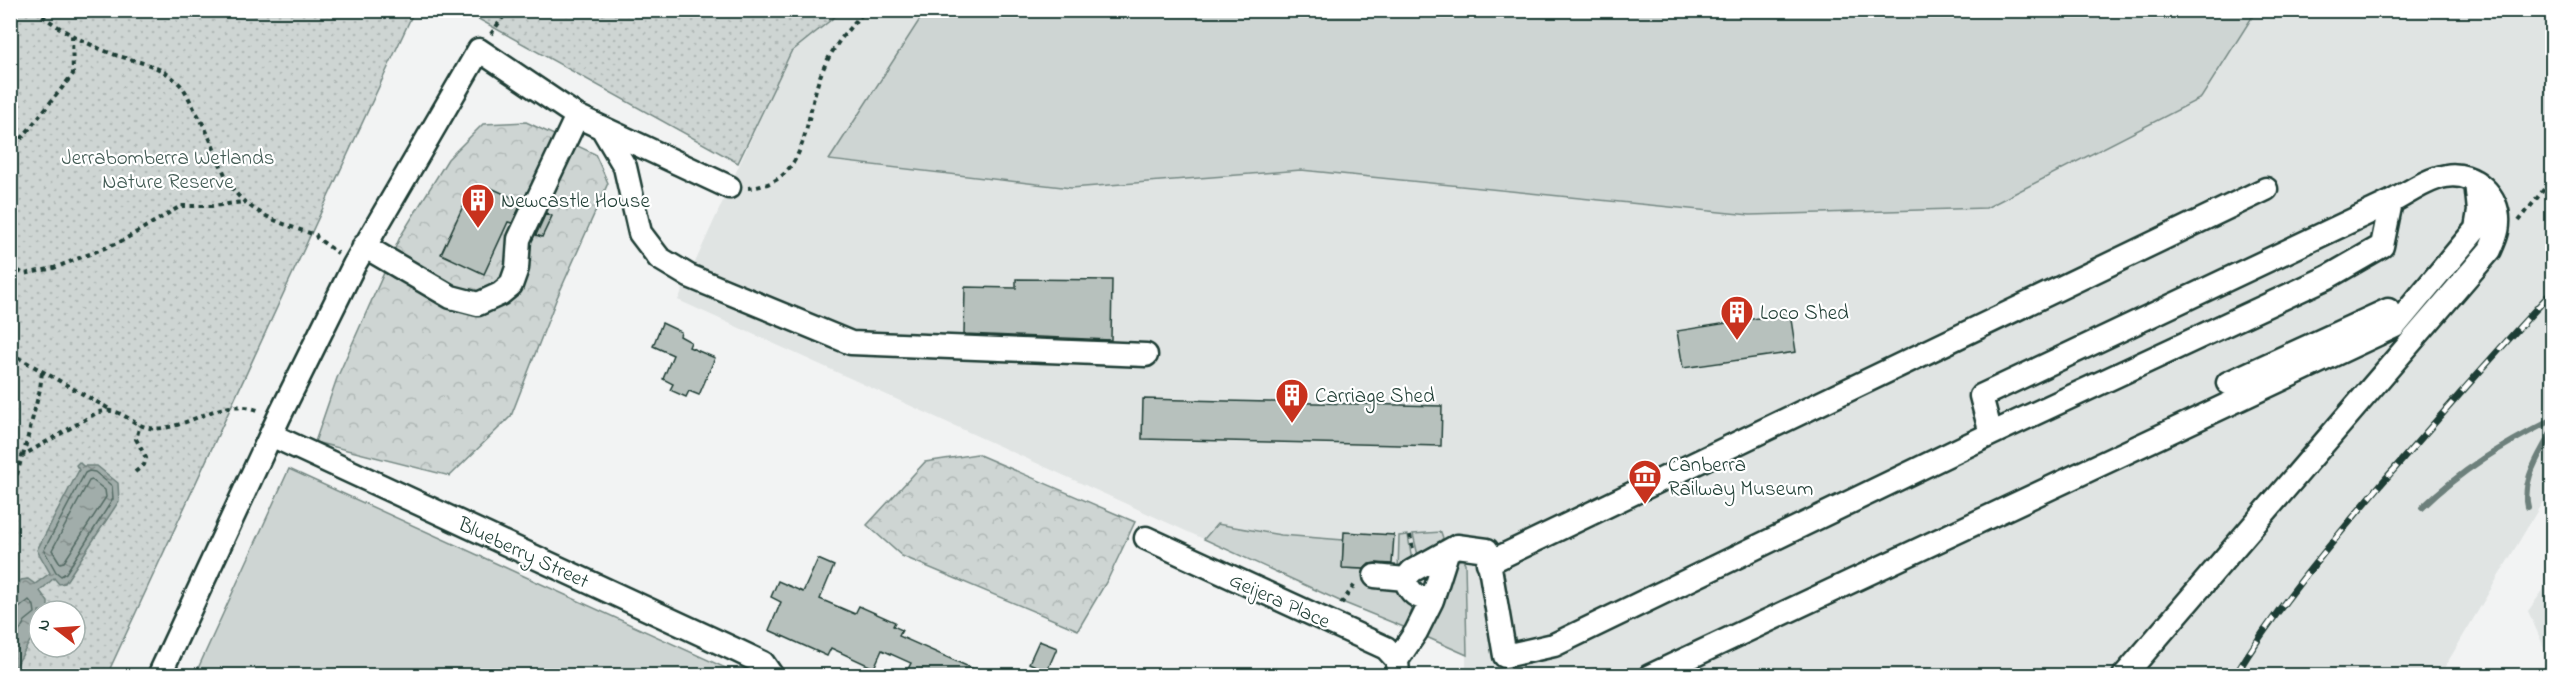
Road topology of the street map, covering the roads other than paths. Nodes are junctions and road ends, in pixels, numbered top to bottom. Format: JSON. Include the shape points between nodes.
{"nodes":[{"id":1,"x":577,"y":116,"type":"junction"},
{"id":2,"x":602,"y":128,"type":"junction"},
{"id":3,"x":2476,"y":182,"type":"junction"},
{"id":4,"x":729,"y":187,"type":"road end"},
{"id":5,"x":2266,"y":189,"type":"dead end"},
{"id":6,"x":2391,"y":202,"type":"junction"},
{"id":7,"x":359,"y":255,"type":"junction"},
{"id":8,"x":2395,"y":326,"type":"junction"},
{"id":9,"x":1146,"y":355,"type":"dead end"},
{"id":10,"x":2228,"y":383,"type":"dead end"},
{"id":11,"x":275,"y":426,"type":"junction"},
{"id":12,"x":1991,"y":434,"type":"junction"},
{"id":13,"x":1146,"y":538,"type":"dead end"},
{"id":14,"x":1488,"y":547,"type":"junction"},
{"id":15,"x":1447,"y":553,"type":"junction"},
{"id":16,"x":1368,"y":576,"type":"road end"},
{"id":17,"x":1406,"y":579,"type":"junction"},
{"id":18,"x":1432,"y":600,"type":"junction"},
{"id":19,"x":1507,"y":666,"type":"edge"},
{"id":20,"x":1397,"y":668,"type":"edge"},
{"id":21,"x":159,"y":675,"type":"edge"},
{"id":22,"x":772,"y":675,"type":"edge"},
{"id":23,"x":1650,"y":675,"type":"edge"},
{"id":24,"x":2124,"y":675,"type":"edge"}],
"edges":[{"from":1,"to":2,"type":"street"},
{"from":1,"to":7,"type":"street","via":[[519,239],[511,285],[500,294],[478,304],[451,297]]},
{"from":1,"to":7,"type":"street","via":[[479,50]]},
{"from":2,"to":4,"type":"street"},
{"from":2,"to":9,"type":"street","via":[[625,167],[640,234],[659,258],[689,276],[851,343]]},
{"from":3,"to":6,"type":"street","via":[[2458,175],[2446,176]]},
{"from":3,"to":8,"type":"street","via":[[2476,229]]},
{"from":3,"to":24,"type":"street","via":[[2489,192],[2498,217],[2490,250]]},
{"from":5,"to":14,"type":"street"},
{"from":6,"to":12,"type":"street","via":[[2382,246],[2355,262]]},
{"from":6,"to":12,"type":"street","via":[[1981,396]]},
{"from":7,"to":11,"type":"street"},
{"from":8,"to":10,"type":"street","via":[[2388,310]]},
{"from":8,"to":23,"type":"street"},
{"from":11,"to":21,"type":"street"},
{"from":11,"to":22,"type":"street","name":"Blueberry Street","via":[[763,663]]},
{"from":12,"to":19,"type":"street"},
{"from":13,"to":20,"type":"street","name":"Geijera Place","via":[[1386,648]]},
{"from":14,"to":15,"type":"street","via":[[1457,546]]},
{"from":14,"to":19,"type":"street"},
{"from":15,"to":17,"type":"street","via":[[1412,571]]},
{"from":15,"to":18,"type":"street"},
{"from":16,"to":17,"type":"street"},
{"from":17,"to":18,"type":"street","via":[[1409,591]]},
{"from":18,"to":20,"type":"street"}]}
